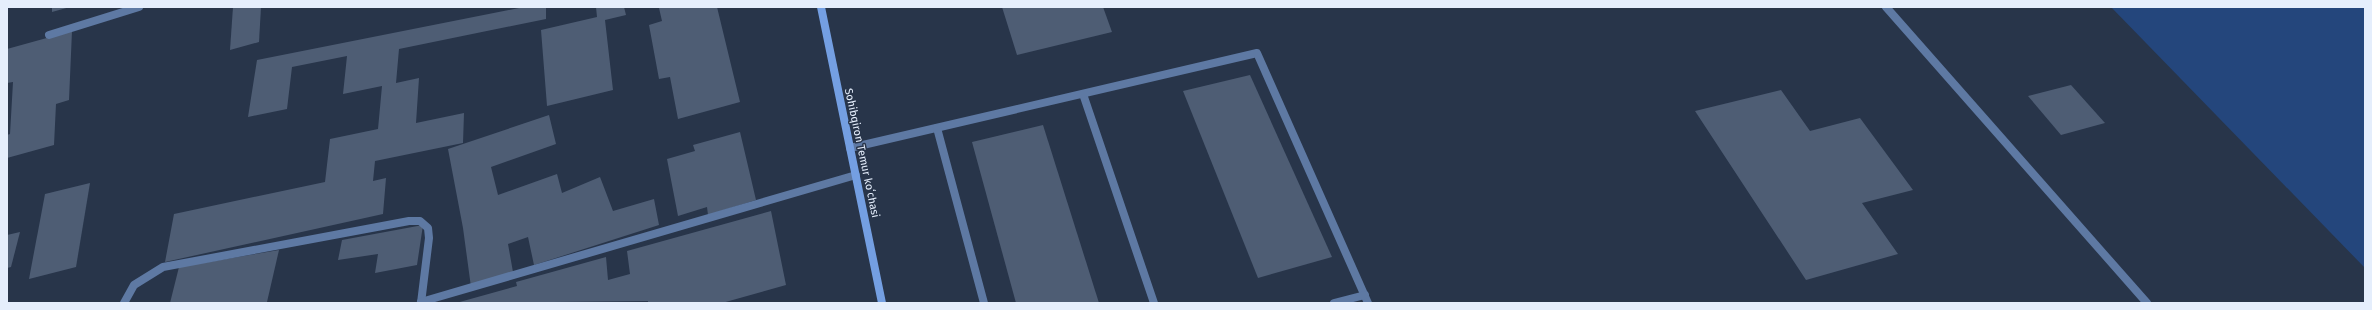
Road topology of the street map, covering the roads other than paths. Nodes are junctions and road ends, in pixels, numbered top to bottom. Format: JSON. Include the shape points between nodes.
{"nodes":[{"id":1,"x":139,"y":7,"type":"edge"},
{"id":2,"x":821,"y":7,"type":"edge"},
{"id":3,"x":1886,"y":7,"type":"edge"},
{"id":4,"x":49,"y":35,"type":"dead end"},
{"id":5,"x":1083,"y":94,"type":"junction"},
{"id":6,"x":937,"y":128,"type":"junction"},
{"id":7,"x":850,"y":148,"type":"junction"},
{"id":8,"x":856,"y":175,"type":"junction"},
{"id":9,"x":1366,"y":299,"type":"edge"},
{"id":10,"x":124,"y":303,"type":"edge"},
{"id":11,"x":421,"y":303,"type":"edge"},
{"id":12,"x":882,"y":303,"type":"edge"},
{"id":13,"x":984,"y":303,"type":"edge"},
{"id":14,"x":1154,"y":303,"type":"edge"},
{"id":15,"x":1334,"y":303,"type":"edge"},
{"id":16,"x":2147,"y":303,"type":"edge"}],
"edges":[{"from":1,"to":4,"type":"street"},
{"from":2,"to":7,"type":"main road","name":"Sohibqiron Temur koʻchasi"},
{"from":3,"to":16,"type":"street"},
{"from":5,"to":6,"type":"street"},
{"from":5,"to":9,"type":"street","via":[[1257,53]]},
{"from":5,"to":14,"type":"street"},
{"from":6,"to":7,"type":"street"},
{"from":6,"to":13,"type":"street"},
{"from":7,"to":8,"type":"main road","name":"Sohibqiron Temur koʻchasi"},
{"from":8,"to":11,"type":"street"},
{"from":8,"to":12,"type":"main road","name":"Sohibqiron Temur koʻchasi"},
{"from":9,"to":15,"type":"street"},
{"from":10,"to":11,"type":"street","via":[[126,294],[137,282],[163,267],[420,221],[428,228]]}]}
